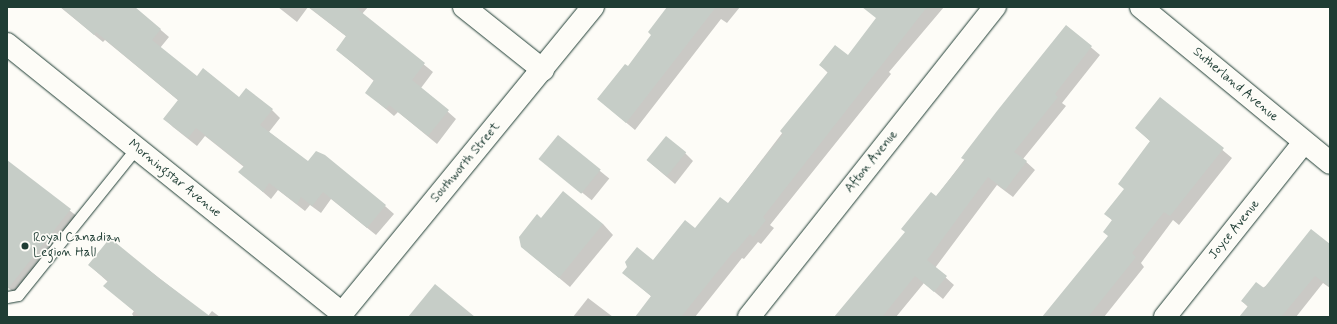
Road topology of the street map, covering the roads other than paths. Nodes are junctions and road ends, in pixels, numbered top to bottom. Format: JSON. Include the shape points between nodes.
{"nodes":[{"id":1,"x":464,"y":7,"type":"edge"},
{"id":2,"x":593,"y":7,"type":"edge"},
{"id":3,"x":995,"y":7,"type":"edge"},
{"id":4,"x":1140,"y":7,"type":"edge"},
{"id":5,"x":7,"y":44,"type":"edge"},
{"id":6,"x":543,"y":70,"type":"junction"},
{"id":7,"x":1304,"y":142,"type":"junction"},
{"id":8,"x":136,"y":148,"type":"junction"},
{"id":9,"x":1330,"y":163,"type":"edge"},
{"id":10,"x":7,"y":297,"type":"edge"},
{"id":11,"x":340,"y":315,"type":"edge"},
{"id":12,"x":748,"y":317,"type":"edge"},
{"id":13,"x":1165,"y":317,"type":"edge"}],
"edges":[{"from":1,"to":6,"type":"street"},
{"from":2,"to":6,"type":"street","name":"Southworth Street"},
{"from":3,"to":12,"type":"street","name":"Afton Avenue"},
{"from":4,"to":7,"type":"street","name":"Sutherland Avenue"},
{"from":5,"to":8,"type":"street","name":"Morningstar Avenue"},
{"from":6,"to":11,"type":"street","name":"Southworth Street"},
{"from":7,"to":9,"type":"street","name":"Sutherland Avenue"},
{"from":7,"to":13,"type":"street","name":"Joyce Avenue"},
{"from":8,"to":10,"type":"lane","via":[[18,295]]},
{"from":8,"to":11,"type":"street","name":"Morningstar Avenue"}]}
